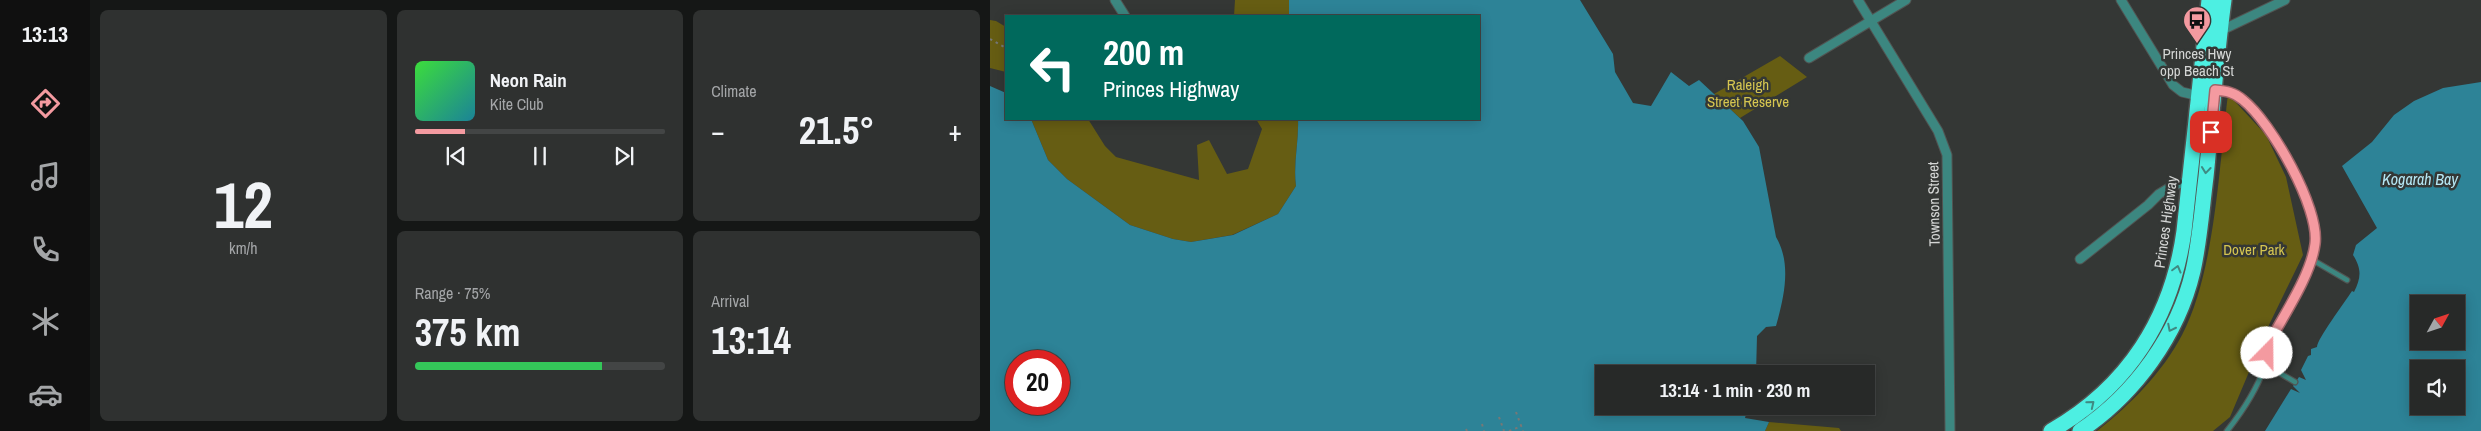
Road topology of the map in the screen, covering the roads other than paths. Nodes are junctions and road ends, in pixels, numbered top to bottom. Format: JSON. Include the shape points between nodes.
{"nodes":[{"id":1,"x":1115,"y":0,"type":"edge"},
{"id":2,"x":1858,"y":0,"type":"edge"},
{"id":3,"x":1906,"y":0,"type":"edge"},
{"id":4,"x":2121,"y":0,"type":"edge"},
{"id":5,"x":2209,"y":0,"type":"edge"},
{"id":6,"x":2224,"y":0,"type":"edge"},
{"id":7,"x":2285,"y":0,"type":"edge"},
{"id":8,"x":1124,"y":15,"type":"edge"},
{"id":9,"x":1871,"y":21,"type":"junction"},
{"id":10,"x":2220,"y":31,"type":"junction"},
{"id":11,"x":1809,"y":58,"type":"dead end"},
{"id":12,"x":2215,"y":90,"type":"junction"},
{"id":13,"x":2199,"y":96,"type":"junction"},
{"id":14,"x":2190,"y":181,"type":"junction"},
{"id":15,"x":2080,"y":258,"type":"dead end"},
{"id":16,"x":2312,"y":259,"type":"junction"},
{"id":17,"x":2347,"y":280,"type":"dead end"},
{"id":18,"x":2266,"y":365,"type":"junction"},
{"id":19,"x":2295,"y":382,"type":"dead end"},
{"id":20,"x":1950,"y":431,"type":"edge"},
{"id":21,"x":2051,"y":431,"type":"edge"},
{"id":22,"x":2080,"y":431,"type":"edge"},
{"id":23,"x":2227,"y":431,"type":"edge"}],
"edges":[{"from":1,"to":8,"type":"street"},
{"from":2,"to":9,"type":"street","name":"Townson Street"},
{"from":3,"to":9,"type":"street"},
{"from":4,"to":13,"type":"street","via":[[2173,85],[2182,92]]},
{"from":5,"to":13,"type":"highway","name":"Princes Highway"},
{"from":6,"to":10,"type":"highway"},
{"from":7,"to":10,"type":"street"},
{"from":9,"to":11,"type":"street"},
{"from":9,"to":20,"type":"street","name":"Townson Street","via":[[1938,131],[1947,155]]},
{"from":10,"to":12,"type":"highway"},
{"from":12,"to":16,"type":"lane","via":[[2230,92],[2244,100],[2274,137],[2313,216],[2315,240]]},
{"from":12,"to":22,"type":"highway","one_way":true,"via":[[2200,230],[2187,293],[2172,326],[2145,370],[2113,406]]},
{"from":13,"to":14,"type":"highway","name":"Princes Highway"},
{"from":14,"to":15,"type":"street","via":[[2159,194]]},
{"from":21,"to":14,"type":"highway","name":"Princes Highway","one_way":true,"via":[[2104,393],[2151,334],[2166,302],[2180,258]]},
{"from":16,"to":17,"type":"lane"},
{"from":16,"to":18,"type":"lane","via":[[2270,341]]},
{"from":18,"to":19,"type":"lane"},
{"from":18,"to":23,"type":"lane","via":[[2242,411]]}]}
